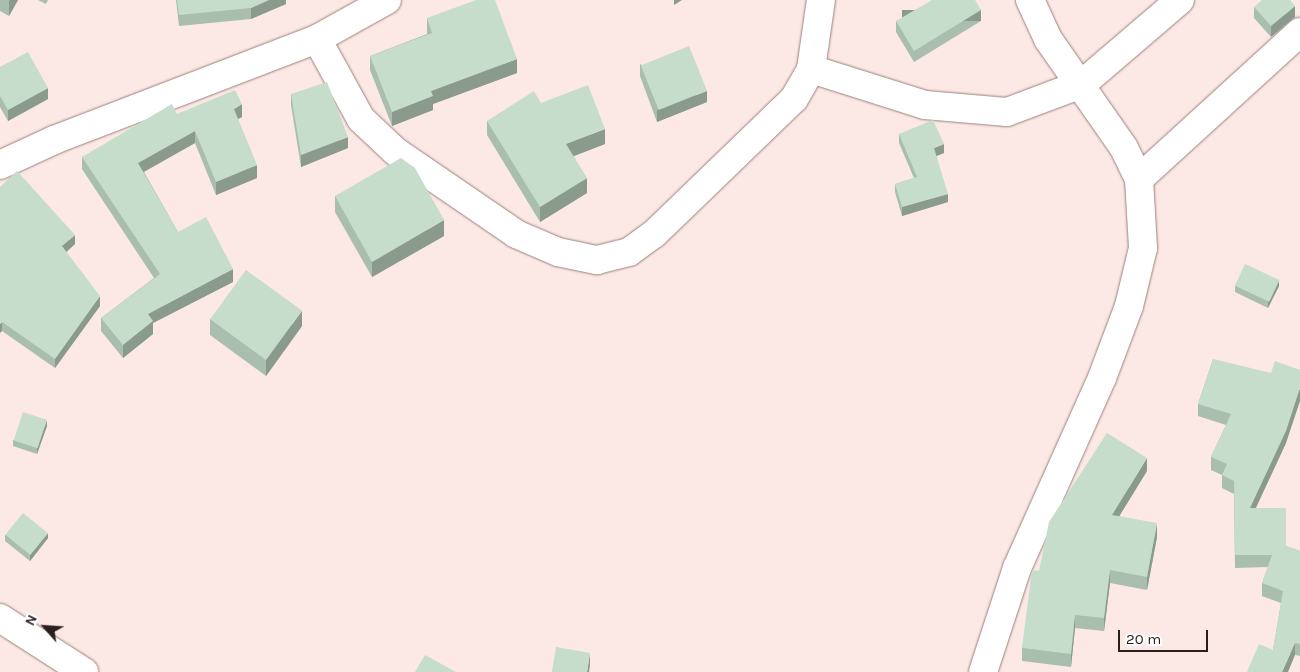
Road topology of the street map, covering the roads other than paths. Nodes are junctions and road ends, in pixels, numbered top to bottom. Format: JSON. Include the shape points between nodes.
{"nodes":[{"id":1,"x":387,"y":0,"type":"edge"},
{"id":2,"x":821,"y":0,"type":"edge"},
{"id":3,"x":1030,"y":0,"type":"edge"},
{"id":4,"x":1180,"y":0,"type":"edge"},
{"id":5,"x":1300,"y":32,"type":"edge"},
{"id":6,"x":316,"y":39,"type":"junction"},
{"id":7,"x":811,"y":69,"type":"junction"},
{"id":8,"x":1082,"y":84,"type":"junction"},
{"id":9,"x":0,"y":165,"type":"edge"},
{"id":10,"x":1139,"y":179,"type":"junction"},
{"id":11,"x":0,"y":618,"type":"edge"},
{"id":12,"x":84,"y":672,"type":"edge"},
{"id":13,"x":983,"y":672,"type":"edge"}],
"edges":[{"from":1,"to":6,"type":"street"},
{"from":2,"to":7,"type":"street"},
{"from":3,"to":8,"type":"street","via":[[1048,39]]},
{"from":4,"to":8,"type":"street"},
{"from":5,"to":10,"type":"street"},
{"from":6,"to":7,"type":"street","via":[[361,119],[395,152],[516,234],[558,252],[597,260],[629,252],[654,234],[717,169],[764,131],[794,99]]},
{"from":6,"to":9,"type":"street","via":[[54,140]]},
{"from":7,"to":8,"type":"street","via":[[925,105],[979,112],[1006,112]]},
{"from":8,"to":10,"type":"street"},
{"from":10,"to":13,"type":"street","via":[[1143,248],[1128,306],[1017,568]]},
{"from":11,"to":12,"type":"street"}]}
